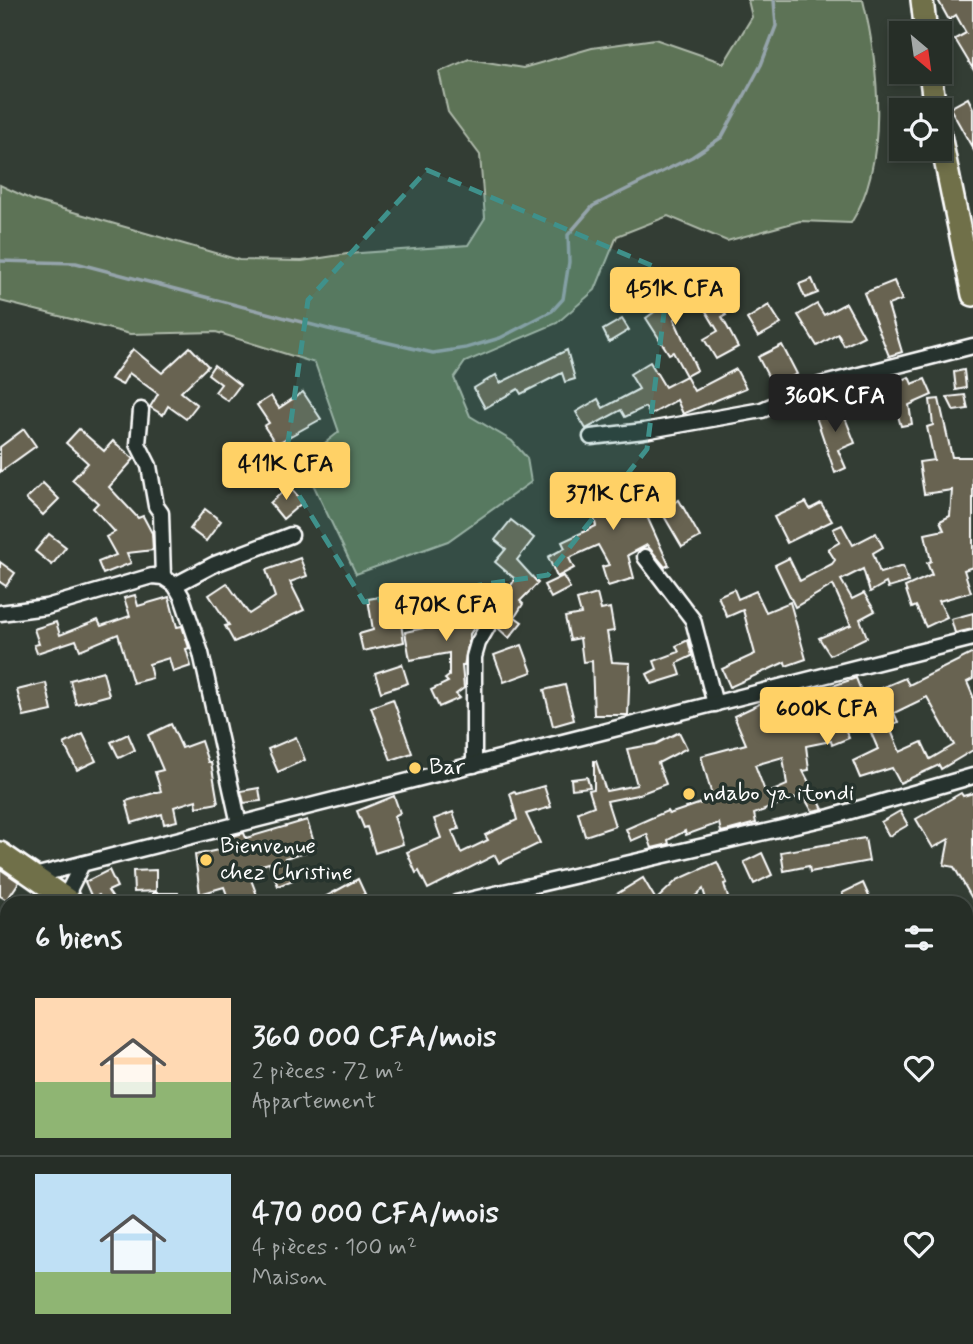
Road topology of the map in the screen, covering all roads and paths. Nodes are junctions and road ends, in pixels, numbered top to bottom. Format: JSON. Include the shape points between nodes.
{"nodes":[{"id":1,"x":922,"y":0,"type":"edge"},
{"id":2,"x":925,"y":21,"type":"edge"},
{"id":3,"x":945,"y":161,"type":"edge"},
{"id":4,"x":973,"y":295,"type":"edge"},
{"id":5,"x":973,"y":346,"type":"edge"},
{"id":6,"x":141,"y":410,"type":"dead end"},
{"id":7,"x":591,"y":437,"type":"dead end"},
{"id":8,"x":291,"y":535,"type":"dead end"},
{"id":9,"x":645,"y":557,"type":"dead end"},
{"id":10,"x":169,"y":581,"type":"junction"},
{"id":11,"x":0,"y":613,"type":"edge"},
{"id":12,"x":493,"y":617,"type":"dead end"},
{"id":13,"x":973,"y":638,"type":"edge"},
{"id":14,"x":715,"y":704,"type":"junction"},
{"id":15,"x":474,"y":765,"type":"junction"},
{"id":16,"x":973,"y":776,"type":"edge"},
{"id":17,"x":239,"y":824,"type":"junction"},
{"id":18,"x":0,"y":853,"type":"edge"},
{"id":19,"x":82,"y":864,"type":"junction"},
{"id":20,"x":34,"y":876,"type":"junction"},
{"id":21,"x":62,"y":896,"type":"edge"},
{"id":22,"x":71,"y":896,"type":"edge"},
{"id":23,"x":486,"y":896,"type":"edge"}],
"edges":[{"from":1,"to":2,"type":"highway"},
{"from":3,"to":4,"type":"highway"},
{"from":5,"to":7,"type":"street","via":[[820,385],[762,410]]},
{"from":6,"to":10,"type":"street","via":[[138,444],[161,513]]},
{"from":8,"to":10,"type":"street"},
{"from":9,"to":14,"type":"street","via":[[693,620]]},
{"from":10,"to":11,"type":"street","via":[[134,580],[46,607]]},
{"from":10,"to":17,"type":"street","via":[[182,597],[201,653]]},
{"from":12,"to":15,"type":"street","via":[[474,657]]},
{"from":13,"to":14,"type":"street"},
{"from":14,"to":15,"type":"street"},
{"from":15,"to":17,"type":"street"},
{"from":16,"to":23,"type":"street","via":[[830,817]]},
{"from":17,"to":19,"type":"street"},
{"from":18,"to":20,"type":"highway"},
{"from":19,"to":20,"type":"street"},
{"from":19,"to":22,"type":"street"},
{"from":20,"to":21,"type":"highway"}]}
